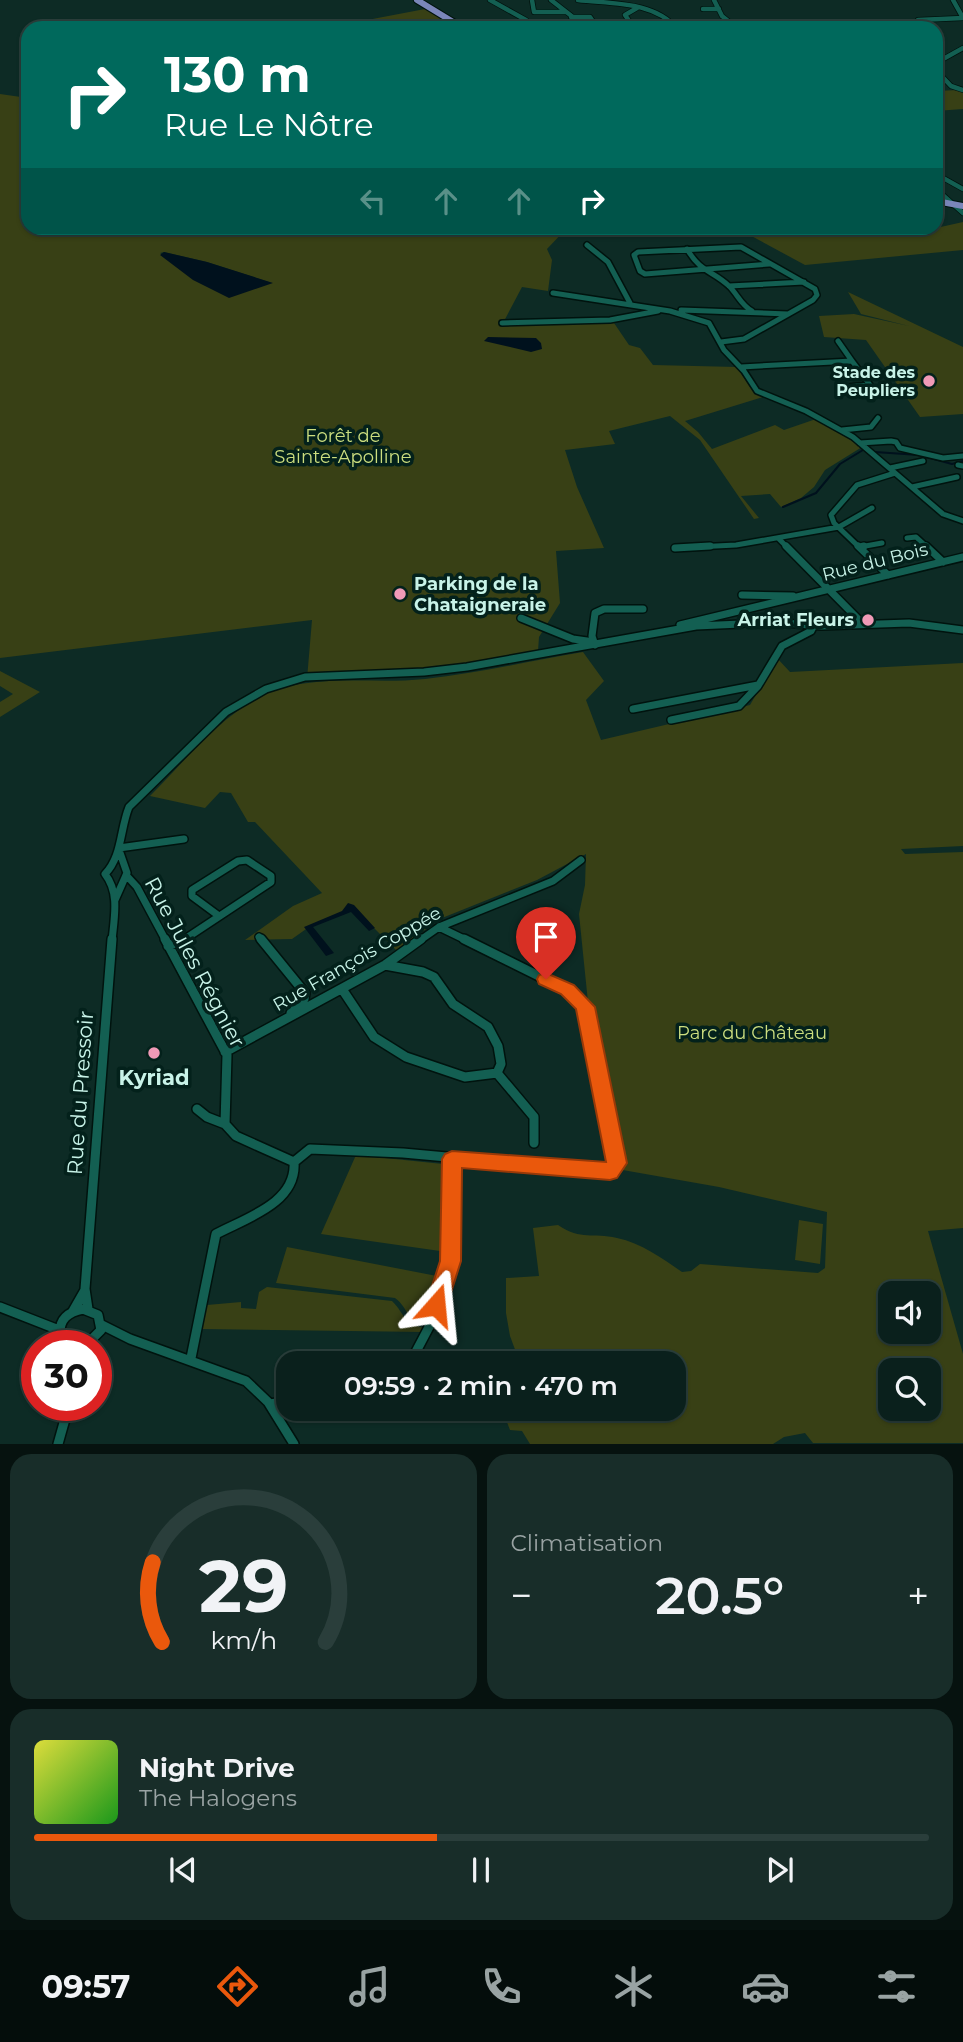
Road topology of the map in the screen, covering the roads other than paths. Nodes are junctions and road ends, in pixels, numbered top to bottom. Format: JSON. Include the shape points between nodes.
{"nodes":[{"id":1,"x":417,"y":0,"type":"edge"},
{"id":2,"x":490,"y":0,"type":"edge"},
{"id":3,"x":532,"y":0,"type":"edge"},
{"id":4,"x":578,"y":0,"type":"edge"},
{"id":5,"x":625,"y":0,"type":"edge"},
{"id":6,"x":714,"y":0,"type":"edge"},
{"id":7,"x":953,"y":0,"type":"edge"},
{"id":8,"x":554,"y":1,"type":"edge"},
{"id":9,"x":587,"y":1,"type":"edge"},
{"id":10,"x":620,"y":5,"type":"junction"},
{"id":11,"x":638,"y":7,"type":"junction"},
{"id":12,"x":703,"y":9,"type":"dead end"},
{"id":13,"x":719,"y":9,"type":"junction"},
{"id":14,"x":565,"y":12,"type":"junction"},
{"id":15,"x":571,"y":17,"type":"junction"},
{"id":16,"x":963,"y":18,"type":"edge"},
{"id":17,"x":918,"y":20,"type":"dead end"},
{"id":18,"x":452,"y":21,"type":"edge"},
{"id":19,"x":522,"y":21,"type":"edge"},
{"id":20,"x":576,"y":21,"type":"edge"},
{"id":21,"x":588,"y":21,"type":"edge"},
{"id":22,"x":629,"y":21,"type":"edge"},
{"id":23,"x":669,"y":21,"type":"edge"},
{"id":24,"x":728,"y":21,"type":"edge"},
{"id":25,"x":963,"y":48,"type":"edge"},
{"id":26,"x":943,"y":59,"type":"edge"},
{"id":27,"x":943,"y":77,"type":"edge"},
{"id":28,"x":963,"y":90,"type":"edge"},
{"id":29,"x":943,"y":178,"type":"edge"},
{"id":30,"x":963,"y":189,"type":"edge"},
{"id":31,"x":943,"y":196,"type":"edge"},
{"id":32,"x":943,"y":202,"type":"edge"},
{"id":33,"x":951,"y":204,"type":"junction"},
{"id":34,"x":963,"y":206,"type":"edge"},
{"id":35,"x":963,"y":213,"type":"edge"},
{"id":36,"x":587,"y":245,"type":"dead end"},
{"id":37,"x":687,"y":249,"type":"junction"},
{"id":38,"x":769,"y":264,"type":"junction"},
{"id":39,"x":700,"y":269,"type":"junction"},
{"id":40,"x":804,"y":282,"type":"junction"},
{"id":41,"x":729,"y":286,"type":"junction"},
{"id":42,"x":553,"y":293,"type":"dead end"},
{"id":43,"x":630,"y":303,"type":"junction"},
{"id":44,"x":660,"y":311,"type":"junction"},
{"id":45,"x":670,"y":311,"type":"junction"},
{"id":46,"x":752,"y":311,"type":"junction"},
{"id":47,"x":788,"y":314,"type":"junction"},
{"id":48,"x":502,"y":323,"type":"dead end"},
{"id":49,"x":838,"y":341,"type":"dead end"},
{"id":50,"x":721,"y":342,"type":"junction"},
{"id":51,"x":852,"y":361,"type":"junction"},
{"id":52,"x":741,"y":367,"type":"junction"},
{"id":53,"x":846,"y":387,"type":"dead end"},
{"id":54,"x":878,"y":418,"type":"dead end"},
{"id":55,"x":842,"y":430,"type":"junction"},
{"id":56,"x":860,"y":443,"type":"junction"},
{"id":57,"x":963,"y":456,"type":"edge"},
{"id":58,"x":923,"y":461,"type":"dead end"},
{"id":59,"x":893,"y":471,"type":"junction"},
{"id":60,"x":957,"y":477,"type":"dead end"},
{"id":61,"x":912,"y":487,"type":"junction"},
{"id":62,"x":872,"y":508,"type":"dead end"},
{"id":63,"x":963,"y":521,"type":"edge"},
{"id":64,"x":839,"y":527,"type":"junction"},
{"id":65,"x":907,"y":538,"type":"dead end"},
{"id":66,"x":779,"y":539,"type":"junction"},
{"id":67,"x":882,"y":543,"type":"dead end"},
{"id":68,"x":859,"y":547,"type":"junction"},
{"id":69,"x":676,"y":548,"type":"dead end"},
{"id":70,"x":963,"y":557,"type":"edge"},
{"id":71,"x":943,"y":562,"type":"junction"},
{"id":72,"x":888,"y":575,"type":"junction"},
{"id":73,"x":830,"y":590,"type":"junction"},
{"id":74,"x":742,"y":595,"type":"dead end"},
{"id":75,"x":794,"y":597,"type":"junction"},
{"id":76,"x":643,"y":609,"type":"dead end"},
{"id":77,"x":729,"y":615,"type":"junction"},
{"id":78,"x":749,"y":615,"type":"junction"},
{"id":79,"x":521,"y":618,"type":"dead end"},
{"id":80,"x":736,"y":623,"type":"junction"},
{"id":81,"x":863,"y":624,"type":"junction"},
{"id":82,"x":814,"y":625,"type":"junction"},
{"id":83,"x":963,"y":630,"type":"edge"},
{"id":84,"x":618,"y":640,"type":"junction"},
{"id":85,"x":594,"y":643,"type":"junction"},
{"id":86,"x":759,"y":684,"type":"junction"},
{"id":87,"x":633,"y":709,"type":"dead end"},
{"id":88,"x":671,"y":720,"type":"dead end"},
{"id":89,"x":184,"y":839,"type":"dead end"},
{"id":90,"x":119,"y":849,"type":"junction"},
{"id":91,"x":581,"y":860,"type":"dead end"},
{"id":92,"x":112,"y":867,"type":"junction"},
{"id":93,"x":124,"y":874,"type":"junction"},
{"id":94,"x":110,"y":880,"type":"junction"},
{"id":95,"x":115,"y":901,"type":"junction"},
{"id":96,"x":219,"y":916,"type":"junction"},
{"id":97,"x":439,"y":927,"type":"junction"},
{"id":98,"x":260,"y":937,"type":"dead end"},
{"id":99,"x":168,"y":946,"type":"junction"},
{"id":100,"x":385,"y":965,"type":"junction"},
{"id":101,"x":342,"y":989,"type":"junction"},
{"id":102,"x":285,"y":1019,"type":"junction"},
{"id":103,"x":225,"y":1052,"type":"junction"},
{"id":104,"x":497,"y":1073,"type":"junction"},
{"id":105,"x":197,"y":1109,"type":"dead end"},
{"id":106,"x":225,"y":1124,"type":"junction"},
{"id":107,"x":534,"y":1143,"type":"dead end"},
{"id":108,"x":452,"y":1159,"type":"junction"},
{"id":109,"x":294,"y":1163,"type":"junction"},
{"id":110,"x":85,"y":1289,"type":"junction"},
{"id":111,"x":0,"y":1307,"type":"edge"},
{"id":112,"x":88,"y":1309,"type":"junction"},
{"id":113,"x":73,"y":1311,"type":"junction"},
{"id":114,"x":61,"y":1325,"type":"junction"},
{"id":115,"x":62,"y":1330,"type":"edge"},
{"id":116,"x":100,"y":1330,"type":"edge"},
{"id":117,"x":112,"y":1333,"type":"edge"},
{"id":118,"x":416,"y":1351,"type":"edge"},
{"id":119,"x":191,"y":1358,"type":"junction"},
{"id":120,"x":276,"y":1403,"type":"edge"},
{"id":121,"x":270,"y":1404,"type":"junction"},
{"id":122,"x":64,"y":1421,"type":"edge"},
{"id":123,"x":58,"y":1444,"type":"edge"},
{"id":124,"x":293,"y":1444,"type":"edge"}],
"edges":[{"from":1,"to":18,"type":"main road"},
{"from":2,"to":19,"type":"street"},
{"from":3,"to":14,"type":"street","via":[[534,12]]},
{"from":4,"to":9,"type":"street"},
{"from":5,"to":10,"type":"street"},
{"from":6,"to":13,"type":"street"},
{"from":7,"to":16,"type":"street"},
{"from":8,"to":14,"type":"street"},
{"from":9,"to":10,"type":"street"},
{"from":10,"to":11,"type":"street"},
{"from":11,"to":22,"type":"street","via":[[625,15]]},
{"from":11,"to":23,"type":"street"},
{"from":12,"to":13,"type":"street"},
{"from":13,"to":24,"type":"street"},
{"from":14,"to":15,"type":"street"},
{"from":15,"to":20,"type":"street"},
{"from":15,"to":21,"type":"street","via":[[590,16],[592,20]]},
{"from":16,"to":17,"type":"street"},
{"from":25,"to":26,"type":"street"},
{"from":27,"to":28,"type":"street"},
{"from":29,"to":30,"type":"street"},
{"from":31,"to":33,"type":"street"},
{"from":32,"to":33,"type":"main road"},
{"from":33,"to":34,"type":"main road"},
{"from":33,"to":35,"type":"street"},
{"from":36,"to":43,"type":"street","via":[[608,262]]},
{"from":37,"to":38,"type":"street","via":[[741,247]]},
{"from":37,"to":39,"type":"street"},
{"from":37,"to":39,"type":"street","via":[[635,253],[645,274]]},
{"from":38,"to":39,"type":"street"},
{"from":38,"to":40,"type":"street"},
{"from":39,"to":41,"type":"street"},
{"from":40,"to":41,"type":"street"},
{"from":40,"to":47,"type":"street","via":[[812,285],[817,295]]},
{"from":41,"to":46,"type":"street"},
{"from":42,"to":43,"type":"street"},
{"from":43,"to":44,"type":"street"},
{"from":44,"to":45,"type":"street"},
{"from":44,"to":48,"type":"street","via":[[610,320]]},
{"from":45,"to":46,"type":"street"},
{"from":45,"to":50,"type":"street","via":[[709,323]]},
{"from":46,"to":47,"type":"street"},
{"from":47,"to":50,"type":"street","via":[[744,339]]},
{"from":49,"to":51,"type":"street"},
{"from":50,"to":52,"type":"street"},
{"from":51,"to":52,"type":"street"},
{"from":51,"to":53,"type":"street","via":[[870,385]]},
{"from":52,"to":55,"type":"street","via":[[757,391]]},
{"from":54,"to":55,"type":"street","via":[[871,427]]},
{"from":55,"to":56,"type":"street"},
{"from":56,"to":57,"type":"street","via":[[891,441],[938,459]]},
{"from":56,"to":59,"type":"street"},
{"from":58,"to":59,"type":"street"},
{"from":59,"to":61,"type":"street"},
{"from":59,"to":64,"type":"street","via":[[851,488],[831,515]]},
{"from":60,"to":61,"type":"street"},
{"from":61,"to":63,"type":"street","via":[[943,514]]},
{"from":62,"to":64,"type":"street"},
{"from":64,"to":66,"type":"street"},
{"from":64,"to":68,"type":"street"},
{"from":65,"to":71,"type":"street","via":[[916,537]]},
{"from":66,"to":69,"type":"street"},
{"from":66,"to":73,"type":"street"},
{"from":67,"to":68,"type":"street"},
{"from":68,"to":72,"type":"street"},
{"from":70,"to":71,"type":"street","name":"Rue du Bois"},
{"from":71,"to":72,"type":"street","name":"Rue du Bois"},
{"from":72,"to":73,"type":"street","name":"Rue du Bois"},
{"from":73,"to":75,"type":"street","name":"Rue du Bois"},
{"from":73,"to":81,"type":"street"},
{"from":74,"to":75,"type":"street","name":"Rue du Bois"},
{"from":75,"to":78,"type":"street","name":"Rue du Bois"},
{"from":76,"to":85,"type":"street","via":[[595,613]]},
{"from":77,"to":78,"type":"street"},
{"from":77,"to":80,"type":"street"},
{"from":77,"to":84,"type":"street"},
{"from":78,"to":80,"type":"street"},
{"from":78,"to":82,"type":"street"},
{"from":79,"to":85,"type":"street"},
{"from":80,"to":84,"type":"street"},
{"from":81,"to":82,"type":"street"},
{"from":81,"to":83,"type":"street"},
{"from":82,"to":86,"type":"street","via":[[782,646]]},
{"from":84,"to":85,"type":"street"},
{"from":85,"to":90,"type":"street","via":[[424,672],[305,677],[266,689],[226,712],[143,791],[122,825]]},
{"from":86,"to":87,"type":"street"},
{"from":86,"to":88,"type":"street","via":[[739,706]]},
{"from":89,"to":90,"type":"street"},
{"from":90,"to":92,"type":"street"},
{"from":90,"to":93,"type":"street","name":"Rue du Pressoir"},
{"from":91,"to":97,"type":"street","name":"Rue François Coppée","via":[[553,881]]},
{"from":92,"to":93,"type":"street"},
{"from":92,"to":94,"type":"street","via":[[105,874]]},
{"from":93,"to":94,"type":"street"},
{"from":93,"to":95,"type":"street","name":"Rue du Pressoir"},
{"from":93,"to":99,"type":"street","name":"Rue Jules Régnier","via":[[137,887]]},
{"from":94,"to":95,"type":"street","name":"Rue du Pressoir"},
{"from":95,"to":110,"type":"street","name":"Rue du Pressoir"},
{"from":96,"to":96,"type":"street","via":[[271,882],[271,877],[247,860],[238,860],[192,890],[192,895]]},
{"from":96,"to":99,"type":"street"},
{"from":97,"to":100,"type":"street","name":"Rue François Coppée"},
{"from":97,"to":108,"type":"street","via":[[567,990],[585,1007],[617,1163],[610,1172]]},
{"from":98,"to":102,"type":"street","via":[[304,993],[301,1004]]},
{"from":99,"to":103,"type":"street","name":"Rue Jules Régnier"},
{"from":100,"to":101,"type":"street","name":"Rue François Coppée"},
{"from":100,"to":104,"type":"street","via":[[434,977],[453,1004],[488,1027],[498,1046],[501,1064]]},
{"from":101,"to":102,"type":"street","name":"Rue François Coppée"},
{"from":101,"to":104,"type":"street","via":[[374,1037],[405,1057],[465,1077]]},
{"from":102,"to":103,"type":"street","name":"Rue François Coppée"},
{"from":103,"to":106,"type":"street","name":"Rue Jules Régnier"},
{"from":104,"to":107,"type":"street","via":[[534,1117]]},
{"from":105,"to":106,"type":"street","via":[[206,1118]]},
{"from":106,"to":109,"type":"street","via":[[236,1136]]},
{"from":108,"to":109,"type":"street","via":[[310,1149]]},
{"from":108,"to":118,"type":"street","via":[[451,1261]]},
{"from":109,"to":119,"type":"street","via":[[290,1190],[216,1234]]},
{"from":110,"to":112,"type":"street","name":"Rue du Pressoir"},
{"from":110,"to":113,"type":"street","name":"Rue du Pressoir"},
{"from":111,"to":114,"type":"street"},
{"from":112,"to":113,"type":"street"},
{"from":112,"to":116,"type":"street","via":[[98,1315]]},
{"from":113,"to":114,"type":"street"},
{"from":114,"to":115,"type":"street"},
{"from":117,"to":119,"type":"street"},
{"from":119,"to":121,"type":"street","via":[[256,1388]]},
{"from":120,"to":121,"type":"street"},
{"from":121,"to":124,"type":"street"},
{"from":122,"to":123,"type":"street"}]}
